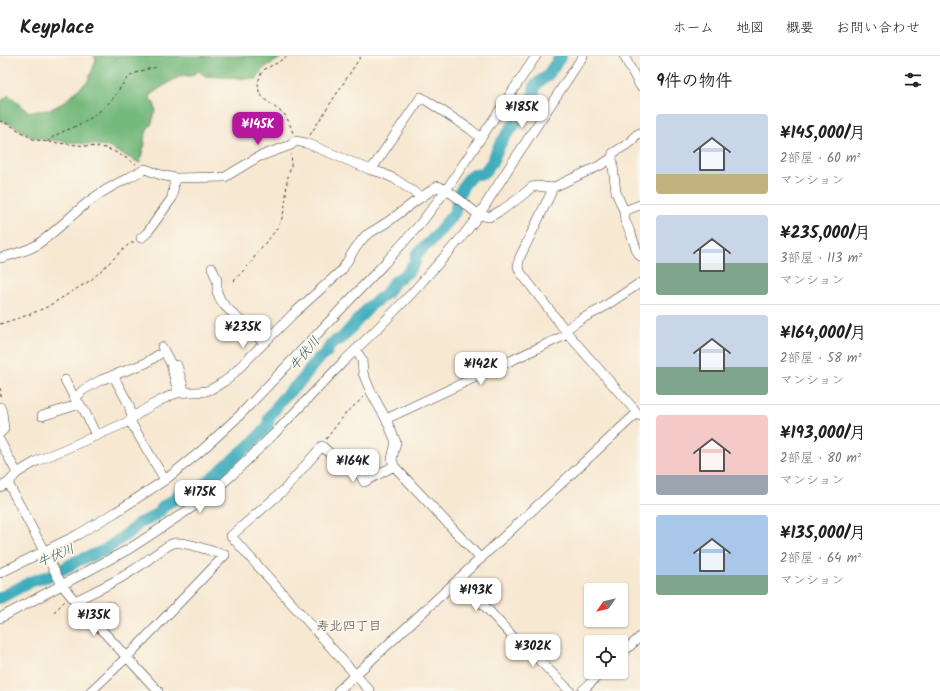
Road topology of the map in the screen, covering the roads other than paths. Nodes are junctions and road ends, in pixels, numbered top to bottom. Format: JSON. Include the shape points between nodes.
{"nodes":[{"id":1,"x":536,"y":56,"type":"edge"},
{"id":2,"x":583,"y":56,"type":"edge"},
{"id":3,"x":624,"y":56,"type":"edge"},
{"id":4,"x":640,"y":86,"type":"edge"},
{"id":5,"x":640,"y":133,"type":"edge"},
{"id":6,"x":481,"y":138,"type":"junction"},
{"id":7,"x":612,"y":158,"type":"junction"},
{"id":8,"x":371,"y":170,"type":"junction"},
{"id":9,"x":174,"y":178,"type":"junction"},
{"id":10,"x":552,"y":188,"type":"junction"},
{"id":11,"x":449,"y":192,"type":"junction"},
{"id":12,"x":421,"y":197,"type":"junction"},
{"id":13,"x":640,"y":205,"type":"edge"},
{"id":14,"x":624,"y":211,"type":"junction"},
{"id":15,"x":477,"y":213,"type":"junction"},
{"id":16,"x":141,"y":238,"type":"road end"},
{"id":17,"x":640,"y":256,"type":"edge"},
{"id":18,"x":0,"y":258,"type":"edge"},
{"id":19,"x":212,"y":268,"type":"dead end"},
{"id":20,"x":640,"y":283,"type":"edge"},
{"id":21,"x":566,"y":332,"type":"junction"},
{"id":22,"x":264,"y":343,"type":"junction"},
{"id":23,"x":356,"y":350,"type":"junction"},
{"id":24,"x":178,"y":365,"type":"dead end"},
{"id":25,"x":113,"y":376,"type":"junction"},
{"id":26,"x":65,"y":380,"type":"dead end"},
{"id":27,"x":182,"y":393,"type":"junction"},
{"id":28,"x":78,"y":402,"type":"junction"},
{"id":29,"x":0,"y":408,"type":"edge"},
{"id":30,"x":639,"y":414,"type":"edge"},
{"id":31,"x":42,"y":416,"type":"dead end"},
{"id":32,"x":386,"y":418,"type":"junction"},
{"id":33,"x":131,"y":419,"type":"junction"},
{"id":34,"x":0,"y":433,"type":"edge"},
{"id":35,"x":96,"y":435,"type":"junction"},
{"id":36,"x":0,"y":441,"type":"edge"},
{"id":37,"x":394,"y":466,"type":"junction"},
{"id":38,"x":17,"y":473,"type":"junction"},
{"id":39,"x":165,"y":480,"type":"junction"},
{"id":40,"x":4,"y":485,"type":"edge"},
{"id":41,"x":45,"y":554,"type":"junction"},
{"id":42,"x":481,"y":559,"type":"junction"},
{"id":43,"x":0,"y":573,"type":"edge"},
{"id":44,"x":459,"y":578,"type":"junction"},
{"id":45,"x":61,"y":584,"type":"junction"},
{"id":46,"x":72,"y":598,"type":"junction"},
{"id":47,"x":0,"y":618,"type":"edge"},
{"id":48,"x":640,"y":637,"type":"edge"},
{"id":49,"x":628,"y":648,"type":"edge"},
{"id":50,"x":127,"y":658,"type":"junction"},
{"id":51,"x":355,"y":675,"type":"junction"},
{"id":52,"x":595,"y":679,"type":"edge"},
{"id":53,"x":91,"y":691,"type":"edge"},
{"id":54,"x":158,"y":691,"type":"edge"},
{"id":55,"x":338,"y":691,"type":"edge"},
{"id":56,"x":370,"y":691,"type":"edge"},
{"id":57,"x":570,"y":691,"type":"edge"},
{"id":58,"x":582,"y":691,"type":"edge"}],
"edges":[{"from":1,"to":6,"type":"street"},
{"from":2,"to":15,"type":"street"},
{"from":3,"to":4,"type":"street"},
{"from":5,"to":7,"type":"street","via":[[613,153]]},
{"from":6,"to":8,"type":"street","via":[[421,97]]},
{"from":6,"to":11,"type":"street"},
{"from":7,"to":10,"type":"street"},
{"from":7,"to":14,"type":"street","via":[[616,192]]},
{"from":8,"to":9,"type":"street","via":[[306,143],[293,143],[258,157],[225,177]]},
{"from":8,"to":12,"type":"street","via":[[395,179]]},
{"from":9,"to":16,"type":"street","via":[[172,198]]},
{"from":9,"to":18,"type":"street","via":[[145,169],[92,199],[35,246]]},
{"from":10,"to":15,"type":"street","via":[[532,187],[489,217]]},
{"from":10,"to":21,"type":"street","via":[[519,259],[518,267]]},
{"from":11,"to":12,"type":"street","via":[[438,186]]},
{"from":11,"to":15,"type":"street"},
{"from":11,"to":39,"type":"street","via":[[238,417]]},
{"from":12,"to":22,"type":"street","via":[[365,236],[342,270]]},
{"from":13,"to":14,"type":"street"},
{"from":14,"to":17,"type":"street","via":[[625,221]]},
{"from":15,"to":23,"type":"street","via":[[461,238]]},
{"from":19,"to":22,"type":"street","via":[[220,299]]},
{"from":20,"to":21,"type":"street","via":[[599,310],[580,319]]},
{"from":21,"to":30,"type":"street"},
{"from":21,"to":32,"type":"street"},
{"from":22,"to":27,"type":"street","via":[[228,379],[217,386]]},
{"from":23,"to":32,"type":"street","via":[[362,360],[363,373],[371,392]]},
{"from":23,"to":45,"type":"street","via":[[274,434],[212,492],[128,549]]},
{"from":24,"to":27,"type":"street"},
{"from":25,"to":27,"type":"street","via":[[146,363],[160,351],[171,364]]},
{"from":25,"to":28,"type":"street","via":[[83,390]]},
{"from":25,"to":33,"type":"street","via":[[129,405]]},
{"from":26,"to":28,"type":"street"},
{"from":27,"to":33,"type":"street","via":[[165,398]]},
{"from":28,"to":31,"type":"street"},
{"from":28,"to":35,"type":"street"},
{"from":29,"to":34,"type":"street","via":[[4,429]]},
{"from":30,"to":42,"type":"street"},
{"from":32,"to":37,"type":"street","via":[[396,442],[392,459]]},
{"from":33,"to":35,"type":"street"},
{"from":33,"to":39,"type":"street"},
{"from":35,"to":38,"type":"street","via":[[37,461]]},
{"from":36,"to":38,"type":"street"},
{"from":37,"to":42,"type":"street"},
{"from":37,"to":51,"type":"street","via":[[364,482],[352,459],[340,464],[322,446],[284,490],[231,536]]},
{"from":38,"to":40,"type":"street"},
{"from":39,"to":41,"type":"street"},
{"from":40,"to":41,"type":"street"},
{"from":41,"to":43,"type":"street"},
{"from":41,"to":45,"type":"street"},
{"from":42,"to":44,"type":"street"},
{"from":44,"to":51,"type":"street"},
{"from":44,"to":57,"type":"street","via":[[514,638]]},
{"from":45,"to":46,"type":"street"},
{"from":45,"to":47,"type":"street"},
{"from":46,"to":50,"type":"street"},
{"from":46,"to":50,"type":"street","via":[[109,585],[173,544],[190,545],[225,555]]},
{"from":48,"to":49,"type":"street"},
{"from":50,"to":53,"type":"street"},
{"from":50,"to":54,"type":"street"},
{"from":51,"to":55,"type":"street"},
{"from":51,"to":56,"type":"street"},
{"from":52,"to":58,"type":"street"}]}
